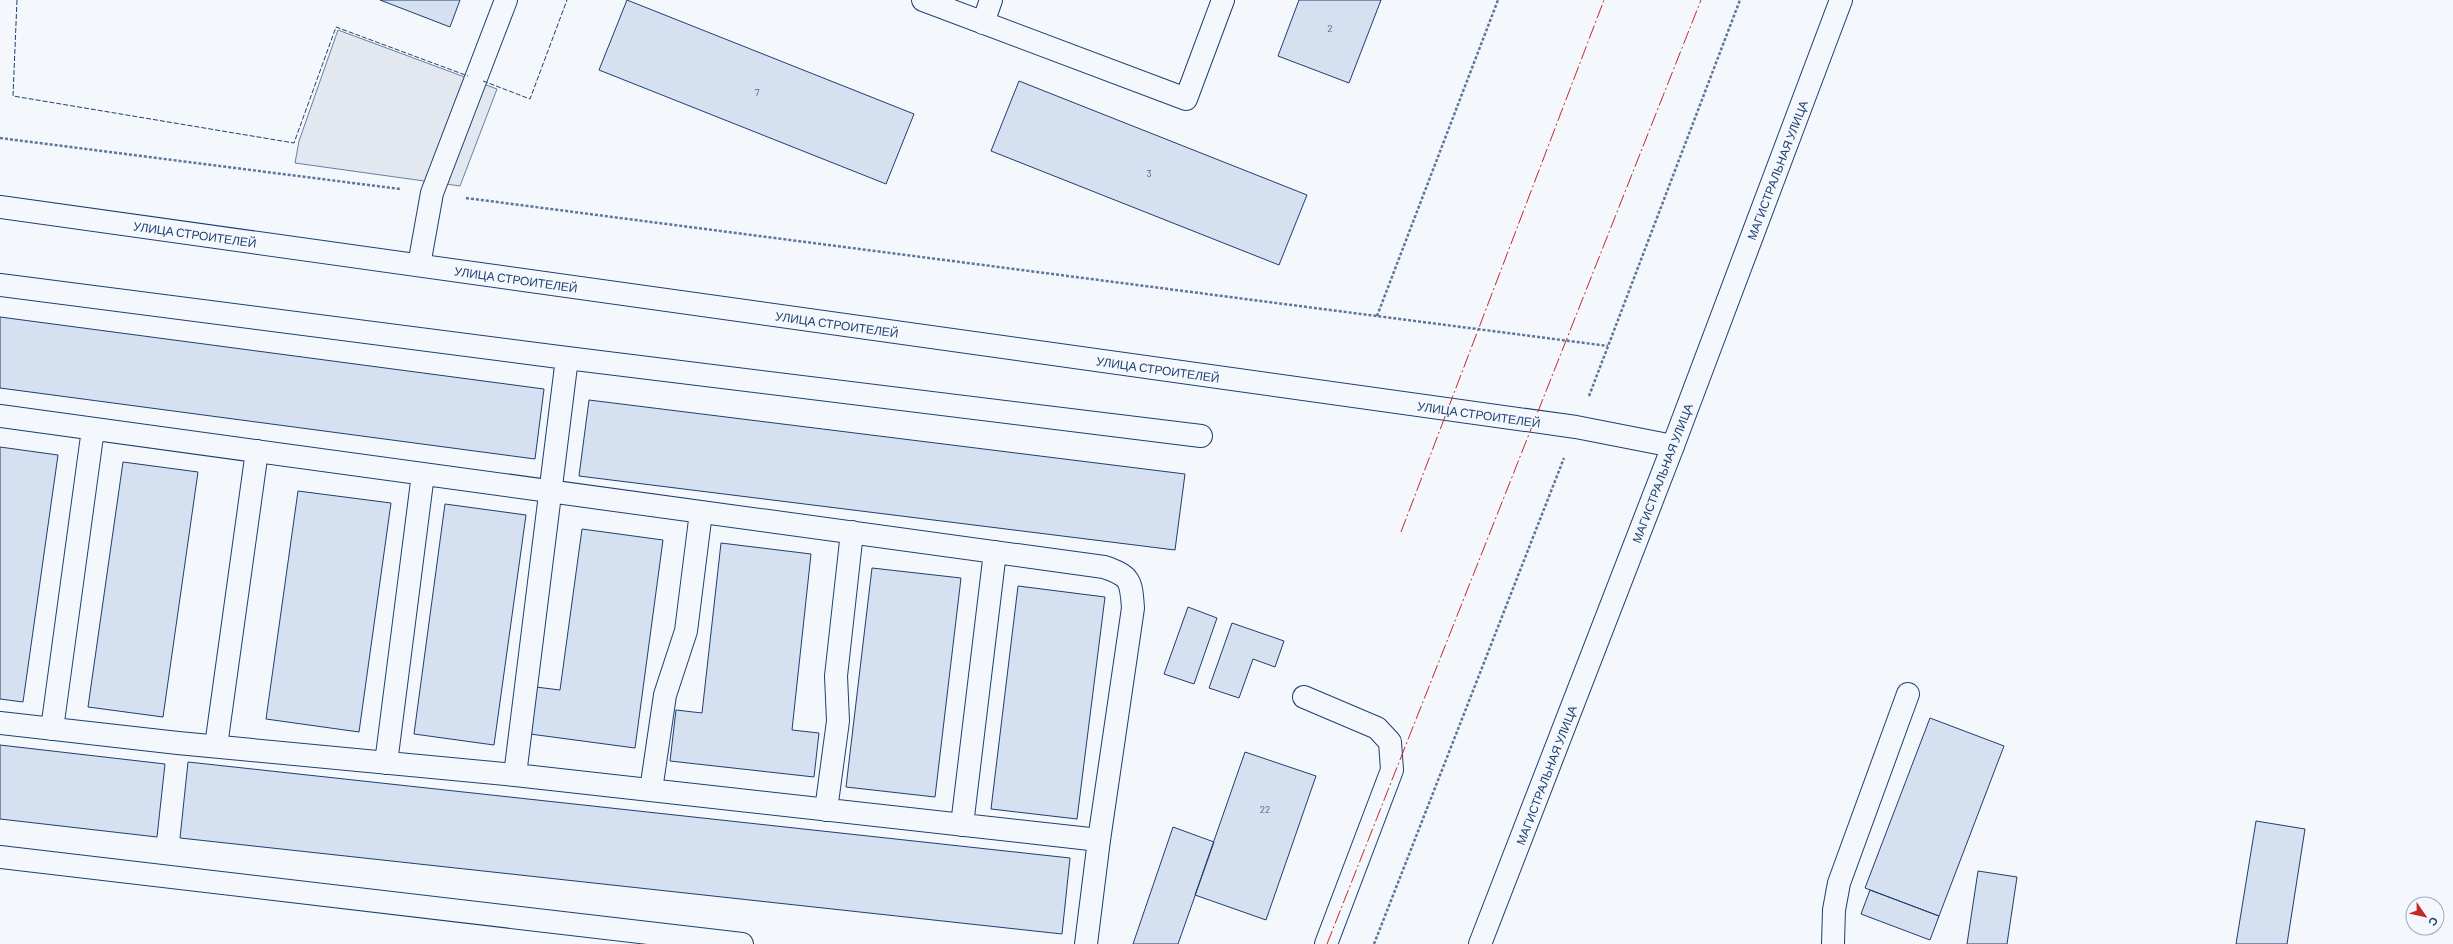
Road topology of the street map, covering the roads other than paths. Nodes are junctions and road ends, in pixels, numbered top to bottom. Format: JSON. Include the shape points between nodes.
{"nodes":[{"id":1,"x":506,"y":0,"type":"edge"},
{"id":2,"x":923,"y":0,"type":"edge"},
{"id":3,"x":991,"y":0,"type":"edge"},
{"id":4,"x":1224,"y":0,"type":"edge"},
{"id":5,"x":1842,"y":0,"type":"edge"},
{"id":6,"x":983,"y":23,"type":"junction"},
{"id":7,"x":0,"y":207,"type":"edge"},
{"id":8,"x":419,"y":266,"type":"junction"},
{"id":9,"x":0,"y":285,"type":"edge"},
{"id":10,"x":567,"y":358,"type":"junction"},
{"id":11,"x":0,"y":416,"type":"edge"},
{"id":12,"x":93,"y":429,"type":"junction"},
{"id":13,"x":1201,"y":436,"type":"dead end"},
{"id":14,"x":1673,"y":446,"type":"junction"},
{"id":15,"x":257,"y":451,"type":"junction"},
{"id":16,"x":423,"y":474,"type":"junction"},
{"id":17,"x":550,"y":492,"type":"junction"},
{"id":18,"x":701,"y":512,"type":"junction"},
{"id":19,"x":852,"y":532,"type":"junction"},
{"id":20,"x":995,"y":552,"type":"junction"},
{"id":21,"x":1908,"y":694,"type":"dead end"},
{"id":22,"x":1304,"y":697,"type":"dead end"},
{"id":23,"x":0,"y":723,"type":"edge"},
{"id":24,"x":52,"y":729,"type":"junction"},
{"id":25,"x":216,"y":746,"type":"junction"},
{"id":26,"x":386,"y":763,"type":"junction"},
{"id":27,"x":515,"y":775,"type":"junction"},
{"id":28,"x":651,"y":790,"type":"junction"},
{"id":29,"x":826,"y":810,"type":"junction"},
{"id":30,"x":962,"y":825,"type":"junction"},
{"id":31,"x":1099,"y":840,"type":"junction"},
{"id":32,"x":0,"y":857,"type":"edge"},
{"id":33,"x":742,"y":944,"type":"edge"},
{"id":34,"x":1086,"y":944,"type":"edge"},
{"id":35,"x":1326,"y":944,"type":"edge"},
{"id":36,"x":1480,"y":944,"type":"edge"},
{"id":37,"x":1833,"y":944,"type":"edge"}],
"edges":[{"from":1,"to":8,"type":"street","via":[[432,193]]},
{"from":2,"to":6,"type":"street"},
{"from":3,"to":6,"type":"street"},
{"from":4,"to":6,"type":"street","via":[[1186,99]]},
{"from":5,"to":14,"type":"street","name":"МАГИСТРАЛЬНАЯ УЛИЦА"},
{"from":7,"to":8,"type":"street","name":"УЛИЦА СТРОИТЕЛЕЙ"},
{"from":8,"to":14,"type":"street","name":"УЛИЦА СТРОИТЕЛЕЙ","via":[[1576,427]]},
{"from":9,"to":10,"type":"street"},
{"from":10,"to":13,"type":"street"},
{"from":10,"to":17,"type":"street"},
{"from":11,"to":12,"type":"street"},
{"from":12,"to":15,"type":"street"},
{"from":12,"to":24,"type":"street"},
{"from":14,"to":36,"type":"street","name":"МАГИСТРАЛЬНАЯ УЛИЦА"},
{"from":15,"to":16,"type":"street"},
{"from":15,"to":25,"type":"street"},
{"from":16,"to":17,"type":"street"},
{"from":16,"to":26,"type":"street"},
{"from":17,"to":18,"type":"street"},
{"from":17,"to":27,"type":"street"},
{"from":18,"to":19,"type":"street"},
{"from":18,"to":28,"type":"street","via":[[686,631],[665,695]]},
{"from":19,"to":20,"type":"street"},
{"from":19,"to":29,"type":"street","via":[[836,676],[838,721]]},
{"from":20,"to":30,"type":"street"},
{"from":20,"to":31,"type":"street","via":[[1104,566],[1122,573],[1131,586],[1133,608]]},
{"from":21,"to":37,"type":"street","via":[[1839,883],[1834,910]]},
{"from":22,"to":35,"type":"street","via":[[1377,728],[1390,742],[1392,770]]},
{"from":23,"to":24,"type":"street"},
{"from":24,"to":25,"type":"street"},
{"from":25,"to":26,"type":"street"},
{"from":26,"to":27,"type":"street"},
{"from":27,"to":28,"type":"street"},
{"from":28,"to":29,"type":"street"},
{"from":29,"to":30,"type":"street"},
{"from":30,"to":31,"type":"street"},
{"from":31,"to":34,"type":"street"},
{"from":32,"to":33,"type":"street"}]}
